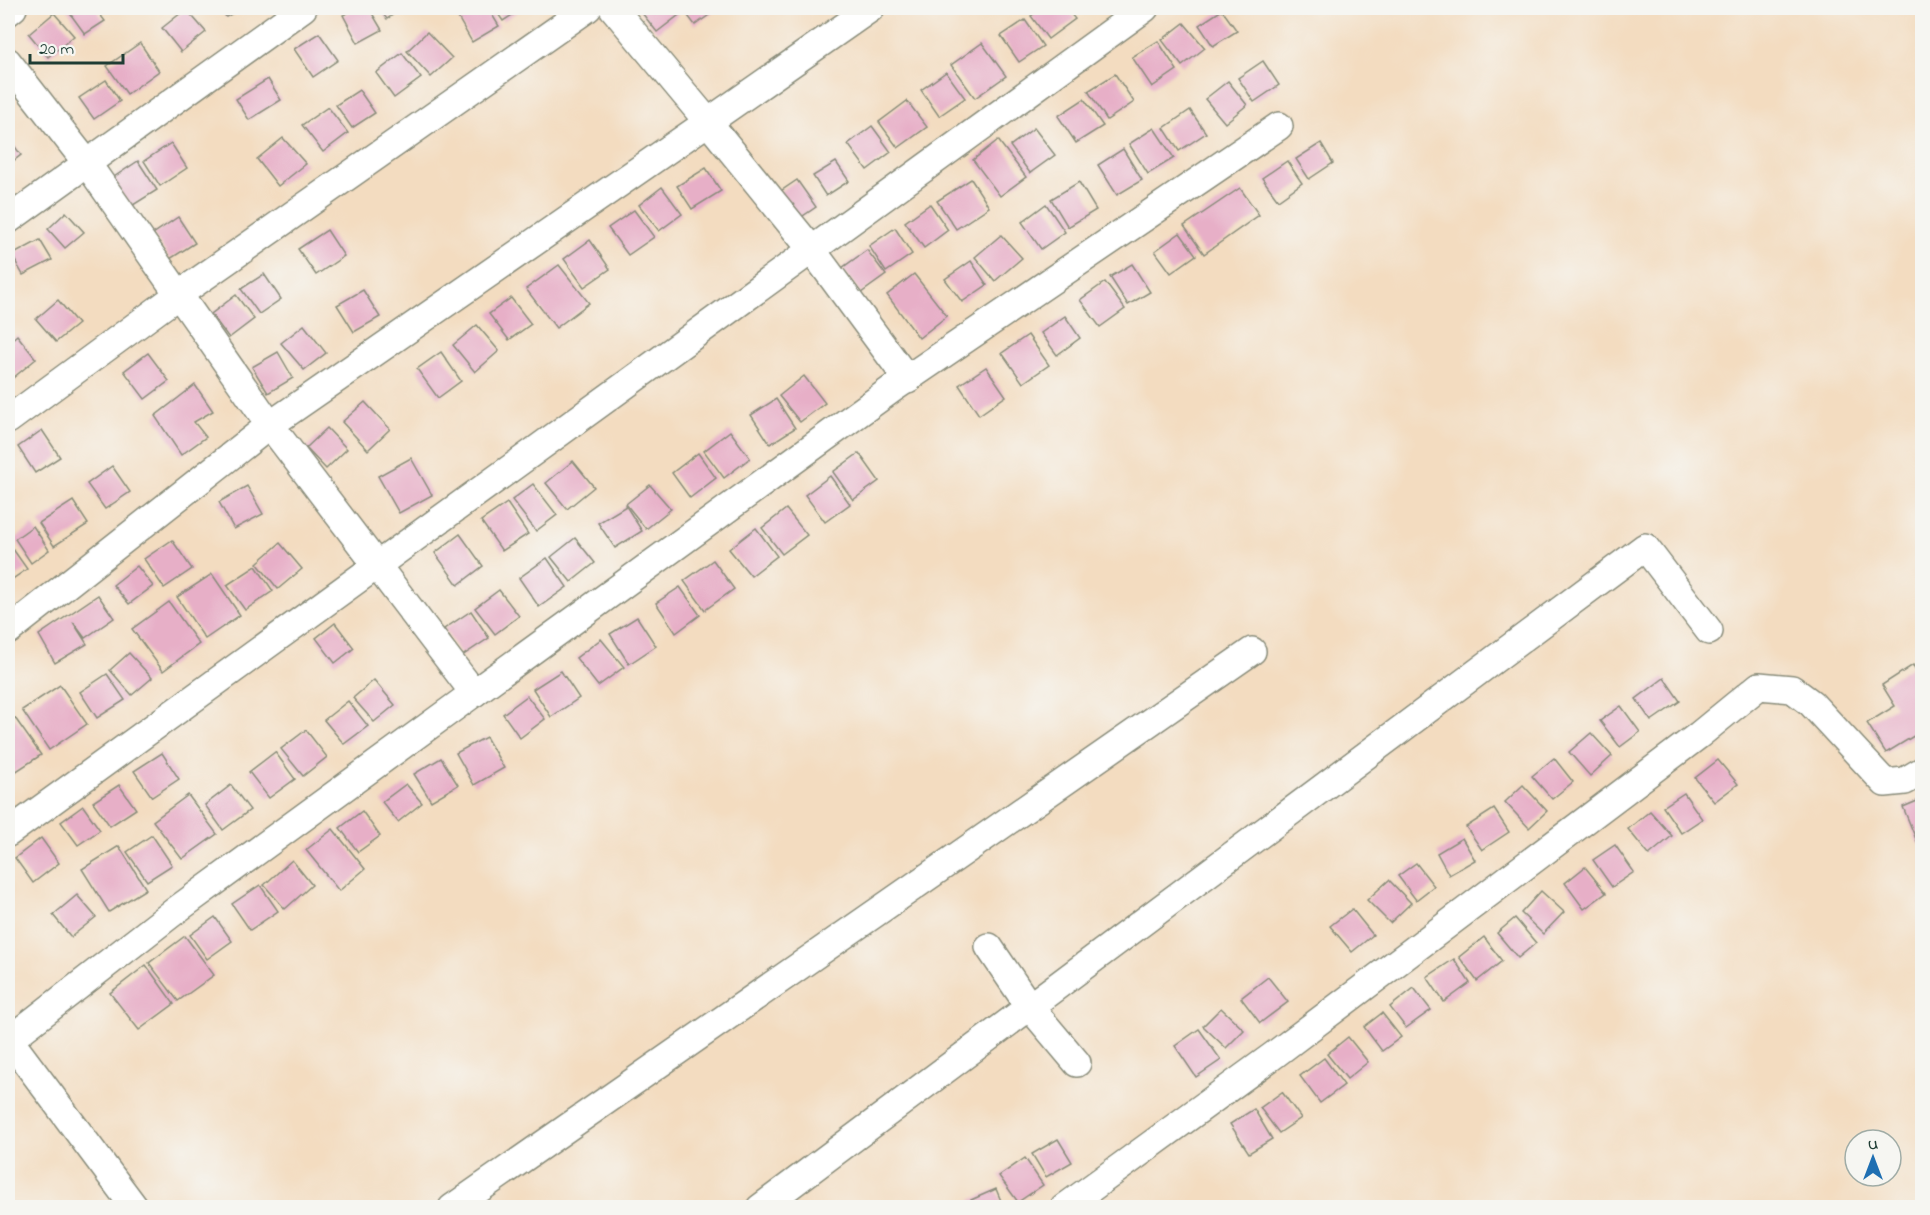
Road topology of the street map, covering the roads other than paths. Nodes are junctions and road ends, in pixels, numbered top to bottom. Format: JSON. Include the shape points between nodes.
{"nodes":[{"id":1,"x":13,"y":8,"type":"edge"},
{"id":2,"x":303,"y":8,"type":"edge"},
{"id":3,"x":588,"y":8,"type":"edge"},
{"id":4,"x":613,"y":8,"type":"edge"},
{"id":5,"x":871,"y":8,"type":"edge"},
{"id":6,"x":1144,"y":8,"type":"edge"},
{"id":7,"x":8,"y":12,"type":"edge"},
{"id":8,"x":8,"y":62,"type":"edge"},
{"id":9,"x":708,"y":122,"type":"junction"},
{"id":10,"x":1279,"y":126,"type":"dead end"},
{"id":11,"x":86,"y":162,"type":"junction"},
{"id":12,"x":8,"y":220,"type":"edge"},
{"id":13,"x":812,"y":250,"type":"junction"},
{"id":14,"x":178,"y":295,"type":"junction"},
{"id":15,"x":908,"y":380,"type":"junction"},
{"id":16,"x":8,"y":420,"type":"edge"},
{"id":17,"x":270,"y":425,"type":"junction"},
{"id":18,"x":376,"y":566,"type":"junction"},
{"id":19,"x":8,"y":631,"type":"edge"},
{"id":20,"x":1709,"y":631,"type":"dead end"},
{"id":21,"x":1252,"y":651,"type":"dead end"},
{"id":22,"x":474,"y":693,"type":"junction"},
{"id":23,"x":1923,"y":771,"type":"edge"},
{"id":24,"x":8,"y":833,"type":"edge"},
{"id":25,"x":989,"y":946,"type":"dead end"},
{"id":26,"x":1029,"y":1006,"type":"junction"},
{"id":27,"x":8,"y":1039,"type":"edge"},
{"id":28,"x":1077,"y":1063,"type":"dead end"},
{"id":29,"x":135,"y":1208,"type":"edge"},
{"id":30,"x":452,"y":1208,"type":"edge"},
{"id":31,"x":760,"y":1208,"type":"edge"},
{"id":32,"x":1064,"y":1208,"type":"edge"}],
"edges":[{"from":1,"to":7,"type":"street"},
{"from":2,"to":11,"type":"street"},
{"from":3,"to":14,"type":"street"},
{"from":4,"to":9,"type":"street"},
{"from":5,"to":9,"type":"street"},
{"from":6,"to":13,"type":"street"},
{"from":8,"to":11,"type":"street"},
{"from":9,"to":13,"type":"street"},
{"from":9,"to":17,"type":"street"},
{"from":10,"to":15,"type":"street"},
{"from":11,"to":12,"type":"street"},
{"from":11,"to":14,"type":"street"},
{"from":13,"to":15,"type":"street"},
{"from":13,"to":18,"type":"street"},
{"from":14,"to":16,"type":"street"},
{"from":14,"to":17,"type":"street"},
{"from":15,"to":22,"type":"street"},
{"from":17,"to":18,"type":"street"},
{"from":17,"to":19,"type":"street"},
{"from":18,"to":22,"type":"street"},
{"from":18,"to":24,"type":"street"},
{"from":20,"to":26,"type":"street","via":[[1645,547]]},
{"from":21,"to":30,"type":"street"},
{"from":22,"to":27,"type":"street","via":[[175,911]]},
{"from":23,"to":32,"type":"street","via":[[1905,781],[1885,783],[1811,703],[1792,689],[1759,686],[1274,1055]]},
{"from":25,"to":26,"type":"street"},
{"from":26,"to":28,"type":"street"},
{"from":26,"to":31,"type":"street"},
{"from":27,"to":29,"type":"street"}]}
